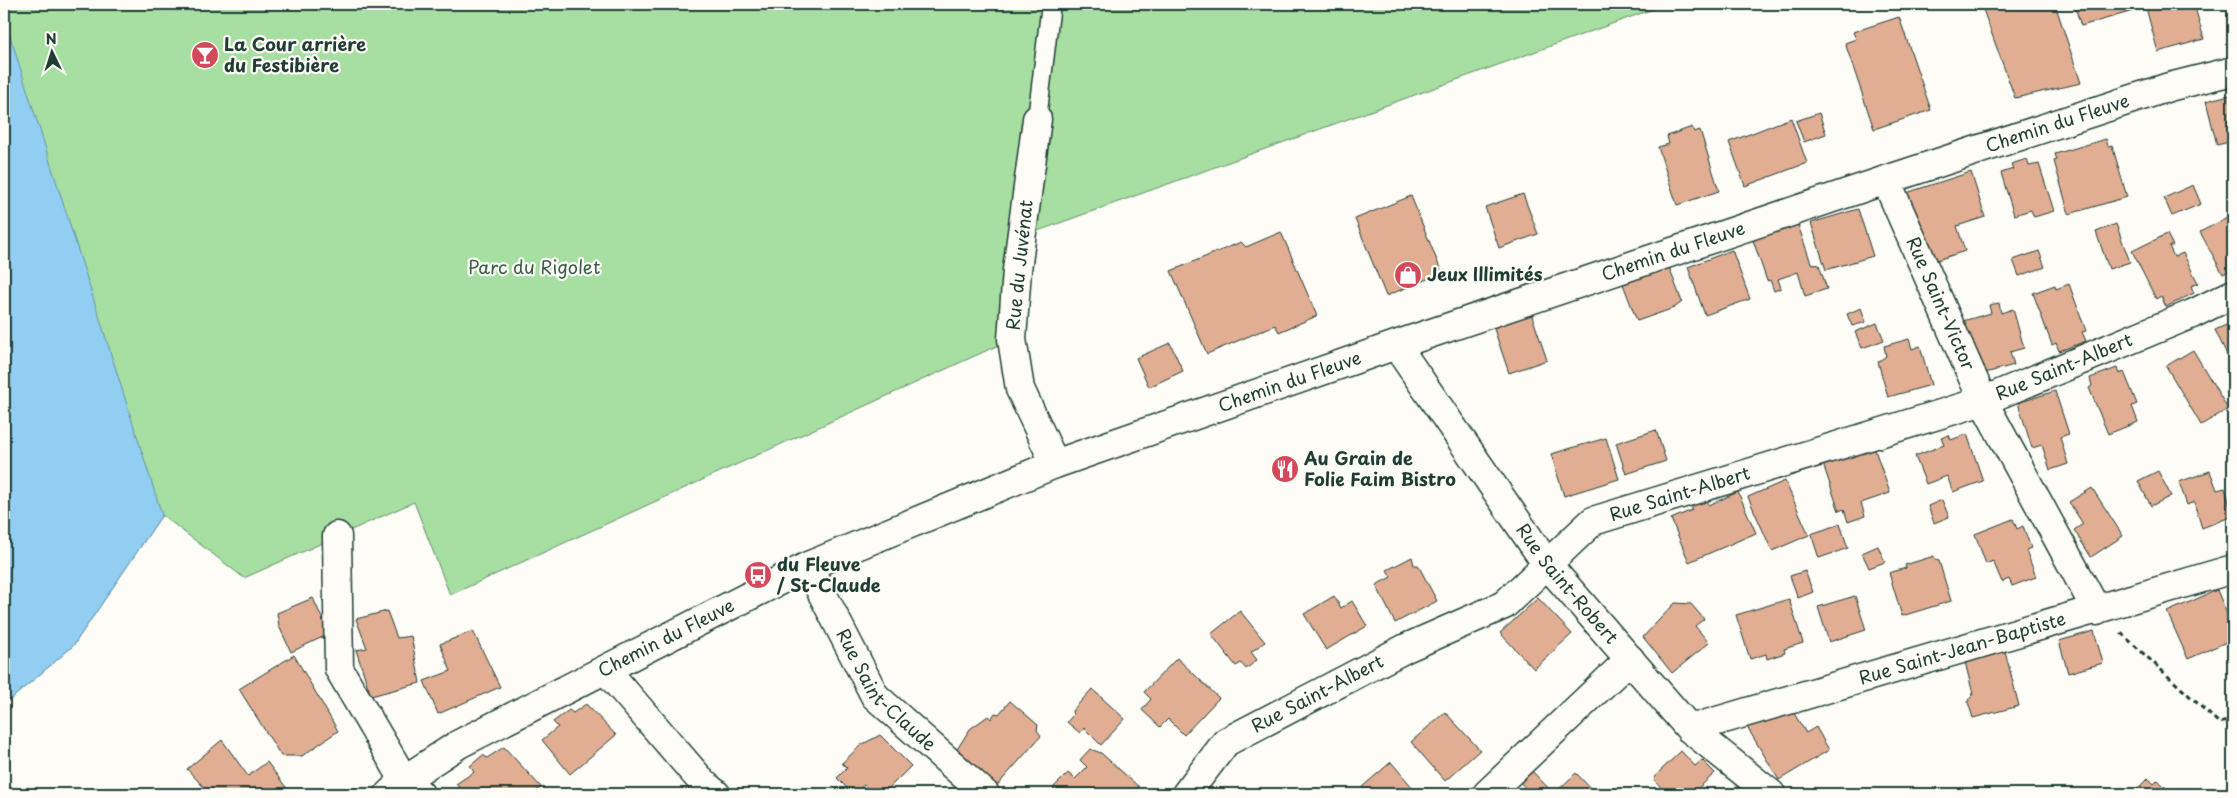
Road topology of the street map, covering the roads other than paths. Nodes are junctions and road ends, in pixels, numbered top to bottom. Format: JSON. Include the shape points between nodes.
{"nodes":[{"id":1,"x":1052,"y":4,"type":"edge"},
{"id":2,"x":2233,"y":71,"type":"edge"},
{"id":3,"x":1037,"y":119,"type":"joint"},
{"id":4,"x":1886,"y":180,"type":"junction"},
{"id":5,"x":2233,"y":294,"type":"edge"},
{"id":6,"x":1396,"y":345,"type":"junction"},
{"id":7,"x":1983,"y":401,"type":"junction"},
{"id":8,"x":1055,"y":464,"type":"junction"},
{"id":9,"x":337,"y":536,"type":"dead end"},
{"id":10,"x":1546,"y":563,"type":"junction"},
{"id":11,"x":808,"y":566,"type":"junction"},
{"id":12,"x":2233,"y":569,"type":"edge"},
{"id":13,"x":2097,"y":611,"type":"junction"},
{"id":14,"x":1630,"y":659,"type":"junction"},
{"id":15,"x":606,"y":670,"type":"junction"},
{"id":16,"x":1690,"y":729,"type":"junction"},
{"id":17,"x":404,"y":790,"type":"edge"},
{"id":18,"x":716,"y":794,"type":"edge"},
{"id":19,"x":986,"y":794,"type":"edge"},
{"id":20,"x":1186,"y":794,"type":"edge"},
{"id":21,"x":1487,"y":794,"type":"edge"},
{"id":22,"x":1771,"y":794,"type":"edge"}],
"edges":[{"from":1,"to":3,"type":"lane"},
{"from":2,"to":4,"type":"street","name":"Chemin du Fleuve","via":[[2169,87]]},
{"from":3,"to":8,"type":"street","name":"Rue du Juvénat","via":[[1017,270],[1012,339],[1020,389]]},
{"from":4,"to":6,"type":"street","name":"Chemin du Fleuve"},
{"from":4,"to":7,"type":"street","name":"Rue Saint-Victor"},
{"from":5,"to":7,"type":"street","name":"Rue Saint-Albert"},
{"from":6,"to":8,"type":"street","name":"Chemin du Fleuve"},
{"from":6,"to":10,"type":"street","name":"Rue Saint-Robert"},
{"from":7,"to":10,"type":"street","name":"Rue Saint-Albert","via":[[1593,520]]},
{"from":7,"to":13,"type":"street","name":"Rue Saint-Victor"},
{"from":8,"to":11,"type":"street","name":"Chemin du Fleuve"},
{"from":9,"to":17,"type":"street","via":[[339,669]]},
{"from":10,"to":14,"type":"street","name":"Rue Saint-Robert"},
{"from":10,"to":20,"type":"street","name":"Rue Saint-Albert","via":[[1504,605],[1406,648],[1226,742]]},
{"from":11,"to":15,"type":"street","name":"Chemin du Fleuve"},
{"from":11,"to":19,"type":"street","name":"Rue Saint-Claude","via":[[875,696]]},
{"from":12,"to":13,"type":"street","name":"Rue Saint-Jean-Baptiste"},
{"from":13,"to":16,"type":"street","name":"Rue Saint-Jean-Baptiste"},
{"from":14,"to":16,"type":"street","name":"Rue Saint-Robert"},
{"from":14,"to":21,"type":"street"},
{"from":15,"to":17,"type":"street","name":"Chemin du Fleuve","via":[[459,744]]},
{"from":15,"to":18,"type":"street"},
{"from":16,"to":22,"type":"street","name":"Rue Saint-Robert"}]}
